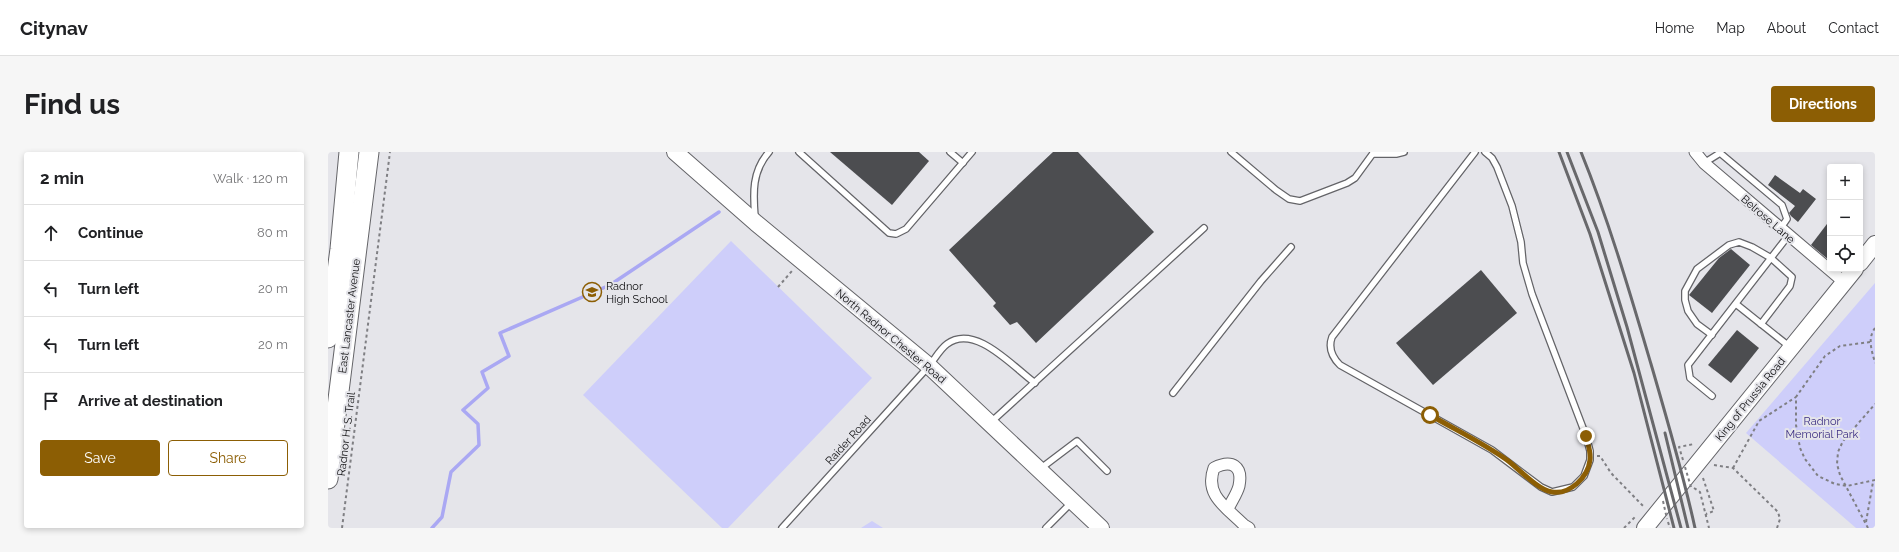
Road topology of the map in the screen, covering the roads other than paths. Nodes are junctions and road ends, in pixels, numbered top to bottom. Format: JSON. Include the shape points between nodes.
{"nodes":[{"id":1,"x":349,"y":152,"type":"edge"},
{"id":2,"x":369,"y":152,"type":"edge"},
{"id":3,"x":675,"y":152,"type":"edge"},
{"id":4,"x":769,"y":152,"type":"edge"},
{"id":5,"x":799,"y":152,"type":"edge"},
{"id":6,"x":950,"y":152,"type":"edge"},
{"id":7,"x":972,"y":152,"type":"edge"},
{"id":8,"x":1231,"y":152,"type":"edge"},
{"id":9,"x":1404,"y":152,"type":"edge"},
{"id":10,"x":1475,"y":152,"type":"edge"},
{"id":11,"x":1485,"y":152,"type":"edge"},
{"id":12,"x":1695,"y":152,"type":"edge"},
{"id":13,"x":1374,"y":153,"type":"edge"},
{"id":14,"x":963,"y":163,"type":"junction"},
{"id":15,"x":1704,"y":164,"type":"junction"},
{"id":16,"x":756,"y":223,"type":"junction"},
{"id":17,"x":1204,"y":228,"type":"dead end"},
{"id":18,"x":1784,"y":233,"type":"junction"},
{"id":19,"x":1291,"y":247,"type":"dead end"},
{"id":20,"x":1771,"y":258,"type":"junction"},
{"id":21,"x":1852,"y":272,"type":"edge"},
{"id":22,"x":1844,"y":282,"type":"junction"},
{"id":23,"x":1736,"y":304,"type":"junction"},
{"id":24,"x":1762,"y":324,"type":"junction"},
{"id":25,"x":1712,"y":334,"type":"junction"},
{"id":26,"x":328,"y":338,"type":"edge"},
{"id":27,"x":1791,"y":348,"type":"junction"},
{"id":28,"x":929,"y":366,"type":"junction"},
{"id":29,"x":1034,"y":383,"type":"junction"},
{"id":30,"x":1173,"y":393,"type":"dead end"},
{"id":31,"x":1712,"y":396,"type":"dead end"},
{"id":32,"x":990,"y":423,"type":"junction"},
{"id":33,"x":1039,"y":470,"type":"junction"},
{"id":34,"x":1107,"y":471,"type":"dead end"},
{"id":35,"x":328,"y":479,"type":"edge"},
{"id":36,"x":1073,"y":501,"type":"junction"},
{"id":37,"x":1228,"y":509,"type":"dead end"},
{"id":38,"x":782,"y":528,"type":"edge"},
{"id":39,"x":1046,"y":528,"type":"edge"},
{"id":40,"x":1101,"y":528,"type":"edge"},
{"id":41,"x":1249,"y":528,"type":"edge"},
{"id":42,"x":1645,"y":528,"type":"edge"}],
"edges":[{"from":1,"to":26,"type":"highway","name":"East Lancaster Avenue"},
{"from":2,"to":35,"type":"highway","name":"East Lancaster Avenue"},
{"from":3,"to":16,"type":"main road","name":"North Radnor Chester Road"},
{"from":4,"to":16,"type":"lane","via":[[763,158],[754,182]]},
{"from":5,"to":14,"type":"lane","via":[[889,233],[896,234],[906,229]]},
{"from":6,"to":14,"type":"lane"},
{"from":7,"to":14,"type":"lane"},
{"from":8,"to":13,"type":"lane","via":[[1276,190],[1289,199],[1300,201],[1355,178]]},
{"from":9,"to":13,"type":"lane"},
{"from":10,"to":11,"type":"lane","via":[[1332,337],[1330,350],[1334,360],[1340,365],[1492,450],[1541,487],[1552,492],[1566,490],[1578,483],[1588,470],[1590,456],[1586,436],[1532,294],[1512,206],[1497,167]]},
{"from":12,"to":15,"type":"street","name":"Belrose Lane"},
{"from":15,"to":18,"type":"street","name":"Belrose Lane"},
{"from":15,"to":18,"type":"lane","via":[[1720,153],[1782,205],[1787,219]]},
{"from":16,"to":28,"type":"main road","name":"North Radnor Chester Road"},
{"from":17,"to":29,"type":"lane"},
{"from":18,"to":20,"type":"lane"},
{"from":18,"to":22,"type":"street","name":"Belrose Lane"},
{"from":19,"to":30,"type":"lane"},
{"from":20,"to":23,"type":"lane"},
{"from":20,"to":24,"type":"lane","via":[[1792,277],[1790,286]]},
{"from":20,"to":25,"type":"lane","via":[[1739,242],[1729,245],[1697,269],[1685,291],[1685,300],[1688,312],[1696,324]]},
{"from":21,"to":22,"type":"main road","name":"King of Prussia Road"},
{"from":22,"to":27,"type":"main road","name":"King of Prussia Road"},
{"from":23,"to":24,"type":"lane"},
{"from":23,"to":25,"type":"lane"},
{"from":24,"to":27,"type":"lane"},
{"from":25,"to":31,"type":"lane","via":[[1688,365],[1690,378]]},
{"from":27,"to":42,"type":"main road","name":"King of Prussia Road"},
{"from":28,"to":29,"type":"lane","name":"Raider Road","via":[[947,344],[963,338],[981,341]]},
{"from":28,"to":32,"type":"main road","name":"North Radnor Chester Road"},
{"from":28,"to":38,"type":"lane","name":"Raider Road"},
{"from":29,"to":32,"type":"lane"},
{"from":32,"to":33,"type":"main road","name":"North Radnor Chester Road"},
{"from":33,"to":34,"type":"lane","via":[[1077,441]]},
{"from":33,"to":36,"type":"main road","name":"North Radnor Chester Road"},
{"from":36,"to":39,"type":"lane"},
{"from":36,"to":40,"type":"main road","name":"North Radnor Chester Road"},
{"from":37,"to":41,"type":"street"}]}
